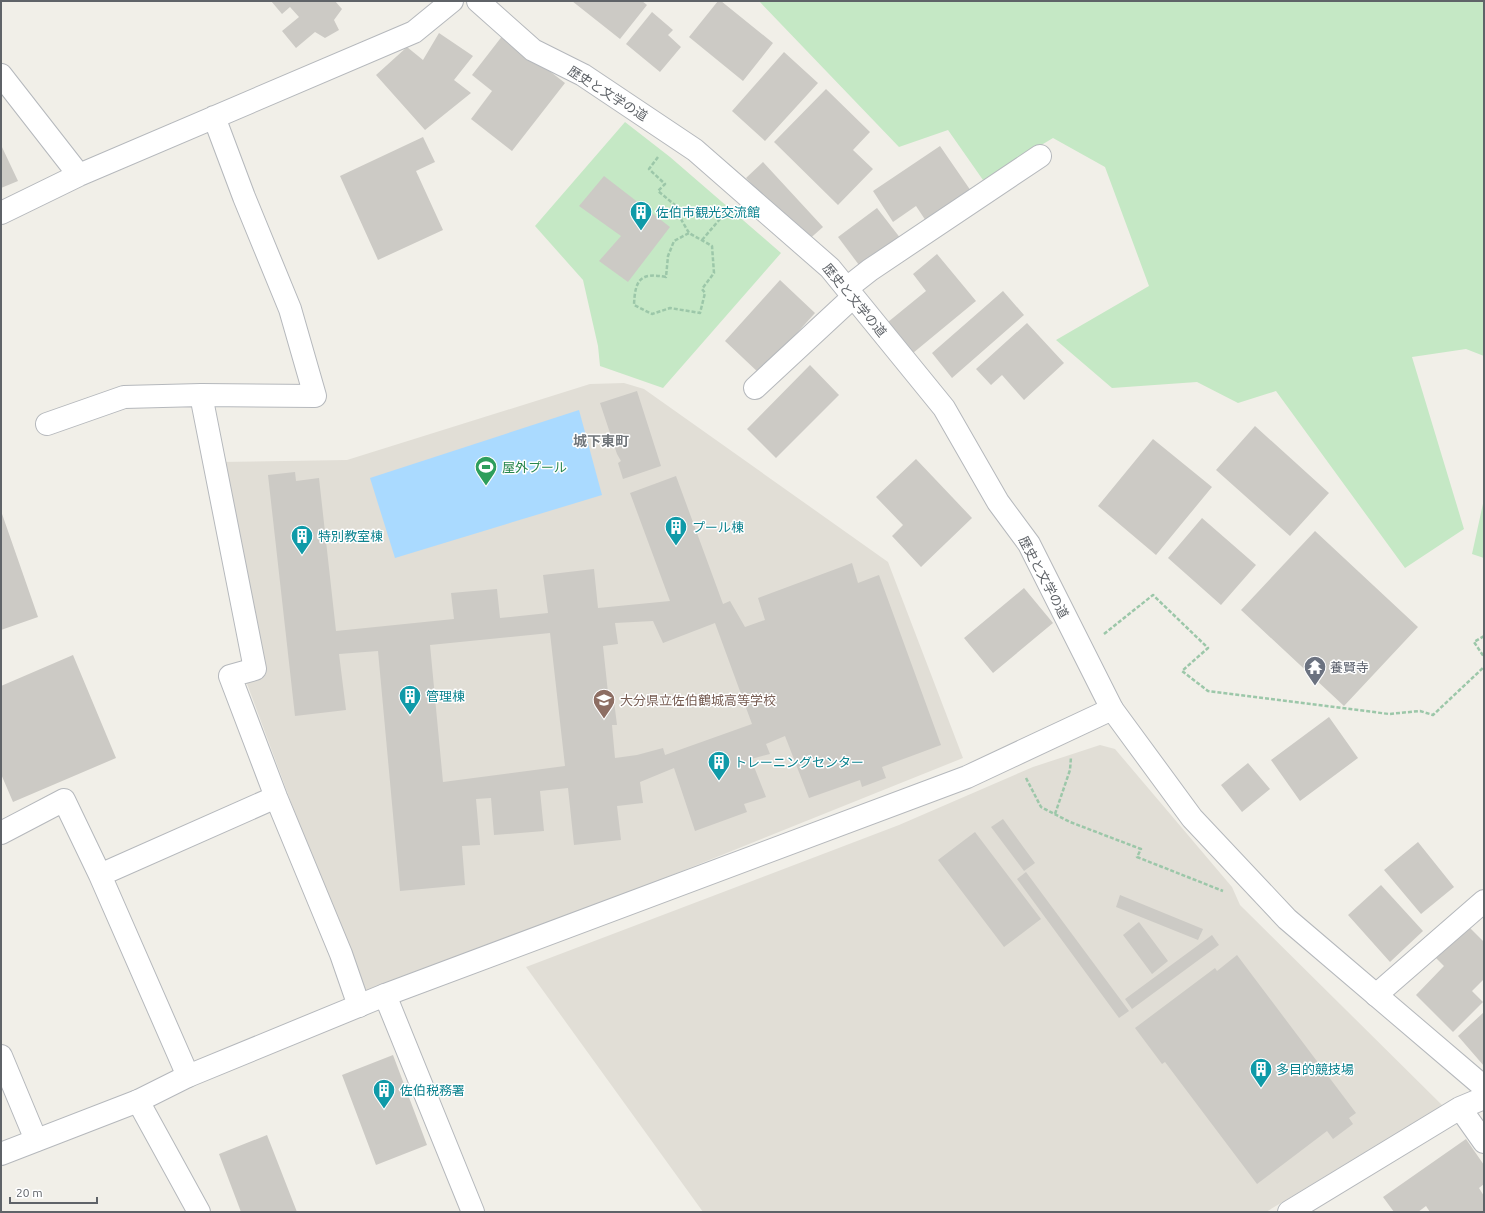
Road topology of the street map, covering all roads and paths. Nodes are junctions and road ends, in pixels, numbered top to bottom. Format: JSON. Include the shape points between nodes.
{"nodes":[{"id":1,"x":452,"y":1,"type":"edge"},
{"id":2,"x":478,"y":1,"type":"edge"},
{"id":3,"x":1,"y":76,"type":"edge"},
{"id":4,"x":214,"y":117,"type":"junction"},
{"id":5,"x":674,"y":135,"type":"junction"},
{"id":6,"x":1040,"y":156,"type":"dead end"},
{"id":7,"x":79,"y":175,"type":"junction"},
{"id":8,"x":728,"y":210,"type":"dead end"},
{"id":9,"x":1,"y":214,"type":"edge"},
{"id":10,"x":689,"y":233,"type":"junction"},
{"id":11,"x":702,"y":240,"type":"junction"},
{"id":12,"x":850,"y":292,"type":"junction"},
{"id":13,"x":755,"y":388,"type":"dead end"},
{"id":14,"x":201,"y":395,"type":"junction"},
{"id":15,"x":47,"y":424,"type":"dead end"},
{"id":16,"x":1484,"y":636,"type":"edge"},
{"id":17,"x":1081,"y":647,"type":"junction"},
{"id":18,"x":1484,"y":657,"type":"edge"},
{"id":19,"x":1484,"y":667,"type":"edge"},
{"id":20,"x":1112,"y":709,"type":"junction"},
{"id":21,"x":1069,"y":730,"type":"junction"},
{"id":22,"x":1017,"y":754,"type":"junction"},
{"id":23,"x":276,"y":797,"type":"junction"},
{"id":24,"x":1055,"y":814,"type":"junction"},
{"id":25,"x":1,"y":833,"type":"edge"},
{"id":26,"x":100,"y":875,"type":"junction"},
{"id":27,"x":1229,"y":894,"type":"dead end"},
{"id":28,"x":1484,"y":901,"type":"edge"},
{"id":29,"x":385,"y":995,"type":"junction"},
{"id":30,"x":1376,"y":995,"type":"junction"},
{"id":31,"x":359,"y":1006,"type":"junction"},
{"id":32,"x":1,"y":1056,"type":"edge"},
{"id":33,"x":188,"y":1076,"type":"junction"},
{"id":34,"x":1484,"y":1087,"type":"edge"},
{"id":35,"x":1484,"y":1098,"type":"edge"},
{"id":36,"x":138,"y":1101,"type":"junction"},
{"id":37,"x":1460,"y":1108,"type":"junction"},
{"id":38,"x":36,"y":1140,"type":"junction"},
{"id":39,"x":1484,"y":1142,"type":"edge"},
{"id":40,"x":1,"y":1154,"type":"edge"},
{"id":41,"x":199,"y":1212,"type":"edge"},
{"id":42,"x":473,"y":1212,"type":"edge"},
{"id":43,"x":1289,"y":1212,"type":"edge"}],
"edges":[{"from":1,"to":4,"type":"street","via":[[414,32]]},
{"from":2,"to":5,"type":"street","name":"歴史と文学の道","via":[[533,50],[583,74]]},
{"from":3,"to":7,"type":"street"},
{"from":4,"to":7,"type":"street"},
{"from":4,"to":14,"type":"street","via":[[290,309],[314,396]]},
{"from":5,"to":10,"type":"path","via":[[649,169],[665,184],[658,191],[676,205]]},
{"from":5,"to":12,"type":"street","name":"歴史と文学の道","via":[[695,150],[830,268]]},
{"from":6,"to":12,"type":"street","via":[[870,270]]},
{"from":7,"to":9,"type":"street"},
{"from":8,"to":11,"type":"path"},
{"from":10,"to":11,"type":"path"},
{"from":10,"to":11,"type":"path","via":[[674,241],[668,256],[666,277],[643,277],[635,288],[634,304],[652,314],[670,308],[700,313],[706,293],[702,289],[714,273],[712,246]]},
{"from":12,"to":13,"type":"street"},
{"from":12,"to":17,"type":"street","name":"歴史と文学の道","via":[[944,408],[998,502],[1029,544]]},
{"from":14,"to":15,"type":"street","via":[[124,397]]},
{"from":14,"to":23,"type":"street","via":[[255,669],[230,676]]},
{"from":16,"to":18,"type":"path","via":[[1474,642]]},
{"from":17,"to":19,"type":"path","via":[[1104,633],[1153,595],[1208,648],[1182,671],[1208,691],[1389,714],[1420,711],[1433,714]]},
{"from":17,"to":20,"type":"street","name":"歴史と文学の道"},
{"from":20,"to":21,"type":"street"},
{"from":20,"to":30,"type":"street","name":"歴史と文学の道","via":[[1192,818],[1287,919]]},
{"from":21,"to":22,"type":"street"},
{"from":21,"to":24,"type":"path","via":[[1070,770]]},
{"from":22,"to":24,"type":"path","via":[[1040,807]]},
{"from":22,"to":29,"type":"street","via":[[967,777]]},
{"from":23,"to":26,"type":"street"},
{"from":23,"to":31,"type":"street","via":[[341,954]]},
{"from":24,"to":27,"type":"path","via":[[1141,850],[1138,858]]},
{"from":25,"to":26,"type":"street","via":[[64,800]]},
{"from":26,"to":33,"type":"street"},
{"from":28,"to":30,"type":"street"},
{"from":29,"to":31,"type":"street"},
{"from":29,"to":42,"type":"street"},
{"from":30,"to":34,"type":"street","name":"歴史と文学の道"},
{"from":31,"to":33,"type":"street"},
{"from":32,"to":38,"type":"street"},
{"from":33,"to":36,"type":"street"},
{"from":35,"to":37,"type":"street"},
{"from":36,"to":38,"type":"street"},
{"from":36,"to":41,"type":"street"},
{"from":37,"to":39,"type":"street"},
{"from":37,"to":43,"type":"street"},
{"from":38,"to":40,"type":"street"}]}
